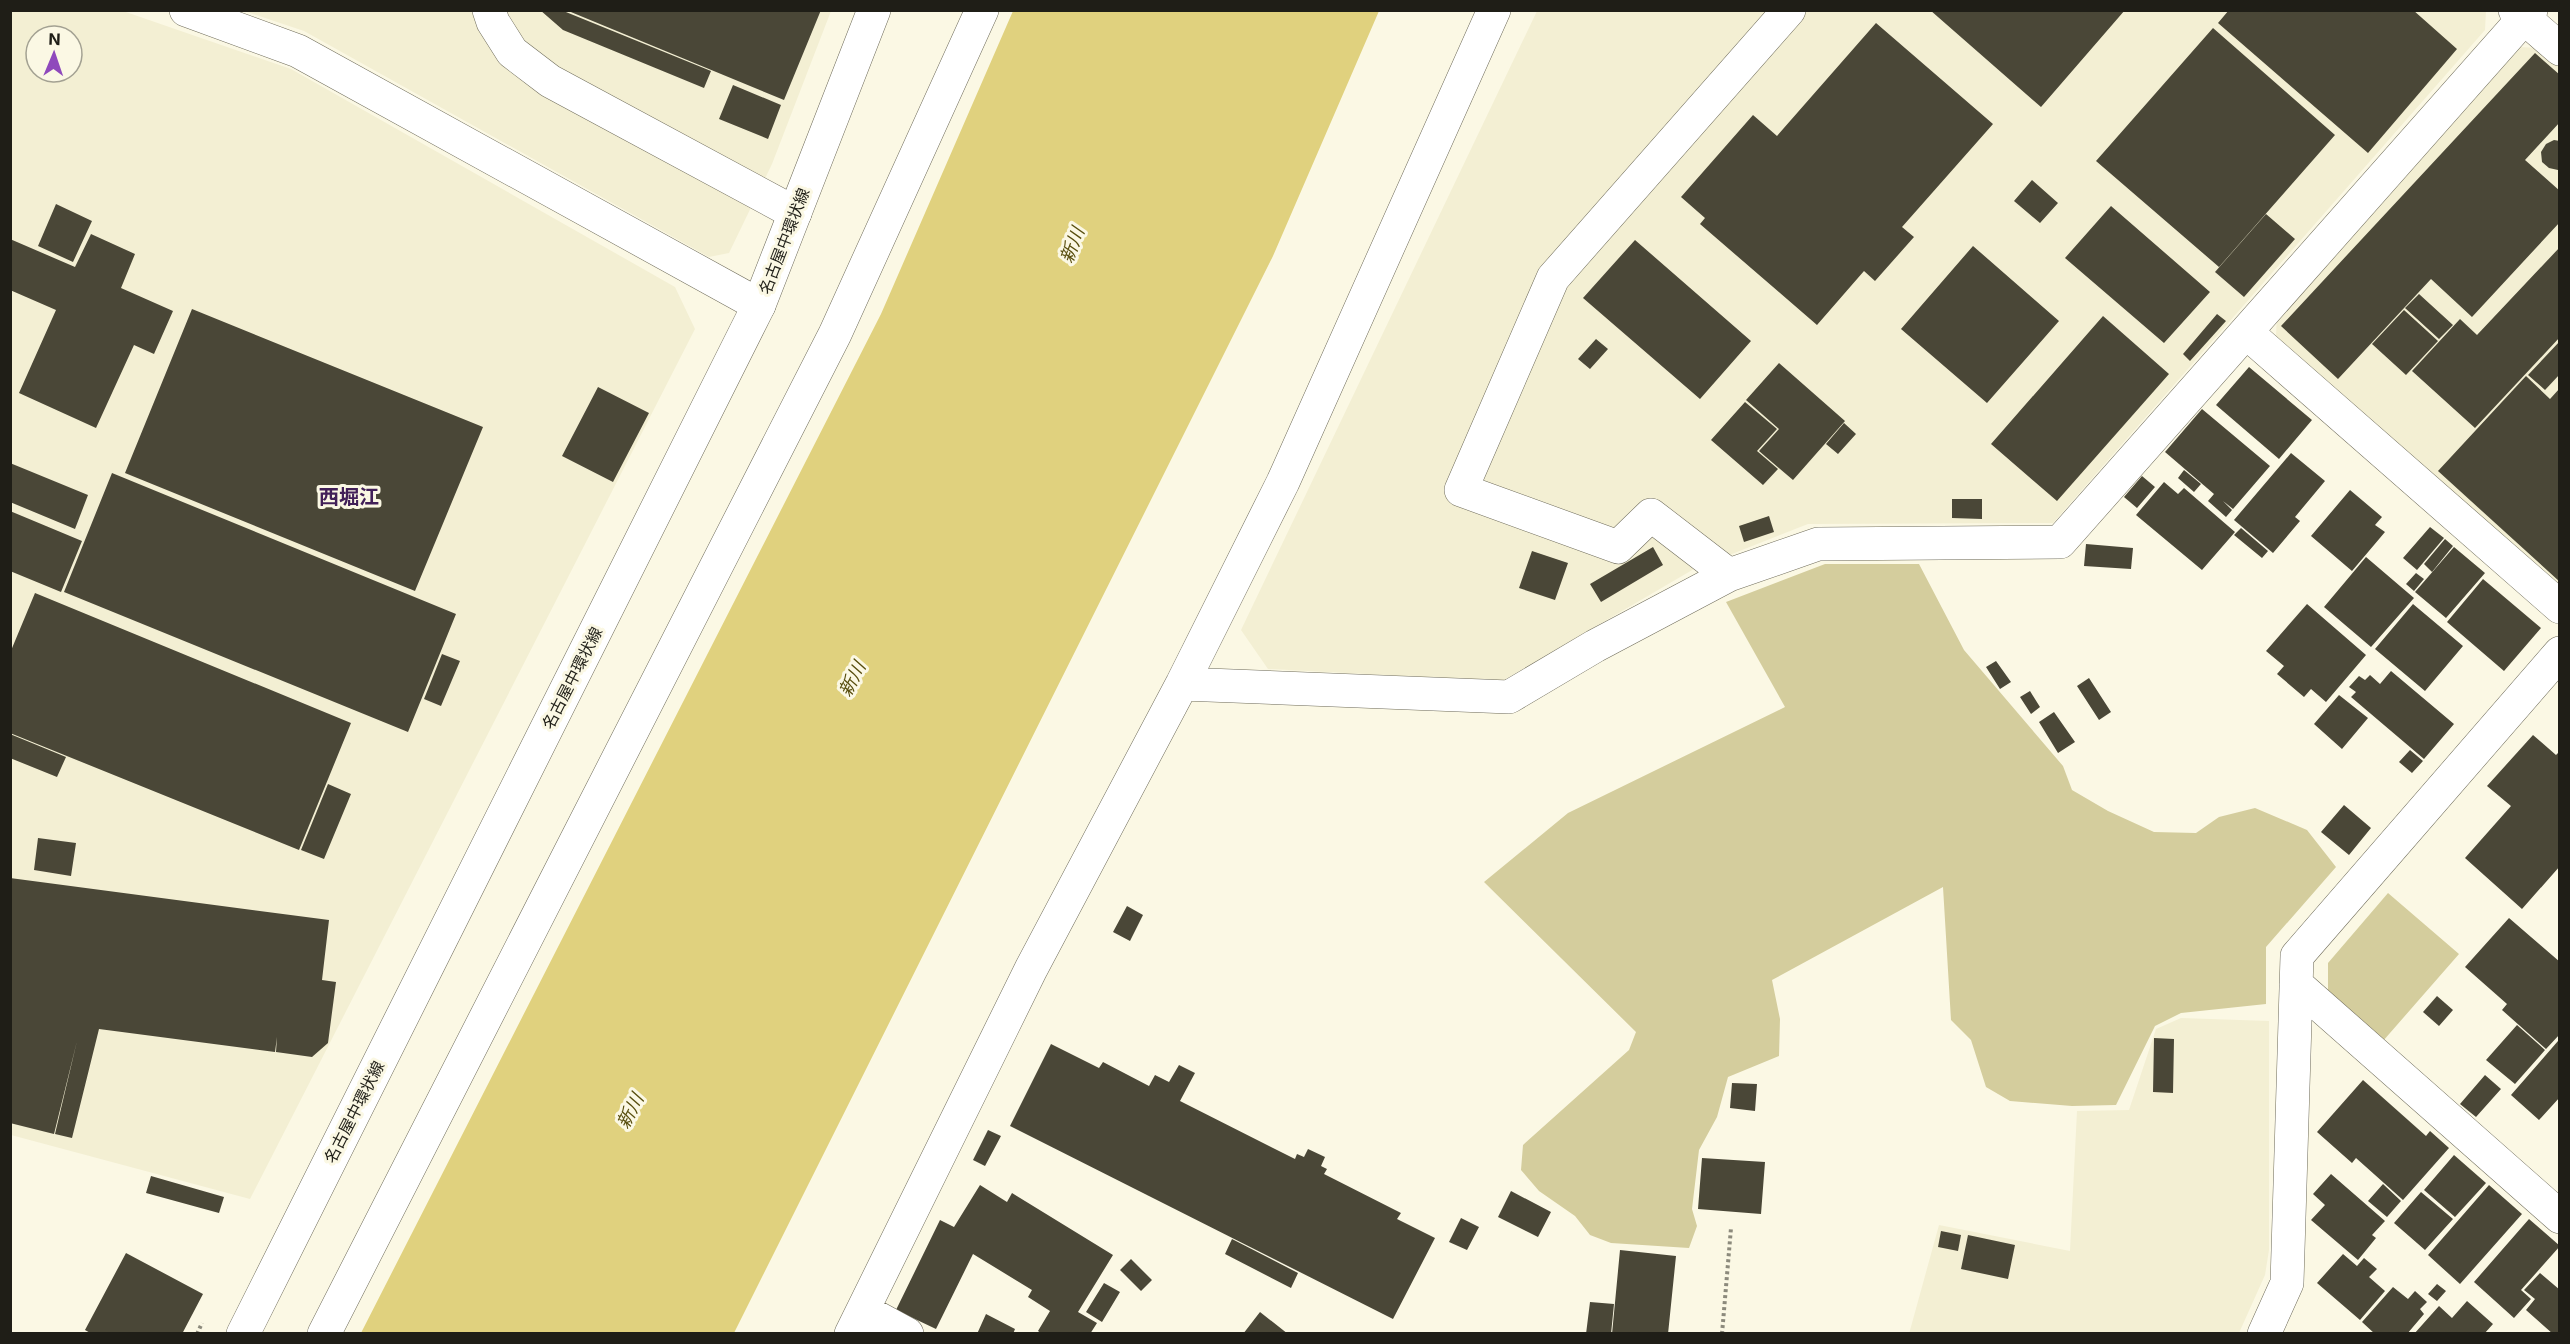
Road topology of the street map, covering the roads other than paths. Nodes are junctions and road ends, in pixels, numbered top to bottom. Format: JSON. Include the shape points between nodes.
{"nodes":[{"id":1,"x":186,"y":10,"type":"edge"},
{"id":2,"x":489,"y":10,"type":"edge"},
{"id":3,"x":874,"y":10,"type":"edge"},
{"id":4,"x":982,"y":10,"type":"edge"},
{"id":5,"x":1494,"y":10,"type":"edge"},
{"id":6,"x":1789,"y":10,"type":"edge"},
{"id":7,"x":2523,"y":13,"type":"edge"},
{"id":8,"x":2559,"y":49,"type":"edge"},
{"id":9,"x":795,"y":213,"type":"junction"},
{"id":10,"x":759,"y":305,"type":"junction"},
{"id":11,"x":2246,"y":332,"type":"junction"},
{"id":12,"x":1729,"y":575,"type":"junction"},
{"id":13,"x":2559,"y":607,"type":"edge"},
{"id":14,"x":2559,"y":653,"type":"edge"},
{"id":15,"x":1182,"y":684,"type":"junction"},
{"id":16,"x":2296,"y":984,"type":"junction"},
{"id":17,"x":2559,"y":1217,"type":"edge"},
{"id":18,"x":857,"y":1322,"type":"edge"},
{"id":19,"x":243,"y":1334,"type":"edge"},
{"id":20,"x":324,"y":1334,"type":"edge"},
{"id":21,"x":908,"y":1334,"type":"edge"},
{"id":22,"x":2264,"y":1334,"type":"edge"}],
"edges":[{"from":1,"to":10,"type":"street","via":[[298,51]]},
{"from":2,"to":9,"type":"street","via":[[512,52],[550,81]]},
{"from":3,"to":9,"type":"street","name":"名古屋中環状線"},
{"from":4,"to":20,"type":"street","via":[[834,334]]},
{"from":5,"to":15,"type":"street","via":[[1283,482]]},
{"from":6,"to":12,"type":"street","via":[[1553,278],[1461,490],[1618,547],[1650,515]]},
{"from":7,"to":8,"type":"street"},
{"from":7,"to":11,"type":"street"},
{"from":9,"to":10,"type":"street","name":"名古屋中環状線"},
{"from":10,"to":19,"type":"street","name":"名古屋中環状線"},
{"from":11,"to":12,"type":"street","via":[[2060,542],[1818,544]]},
{"from":11,"to":13,"type":"street"},
{"from":12,"to":15,"type":"street","via":[[1509,697]]},
{"from":14,"to":16,"type":"street","via":[[2297,956]]},
{"from":15,"to":18,"type":"street","via":[[1031,969]]},
{"from":16,"to":17,"type":"street"},
{"from":16,"to":22,"type":"street","via":[[2287,1283]]},
{"from":18,"to":21,"type":"street"}]}
